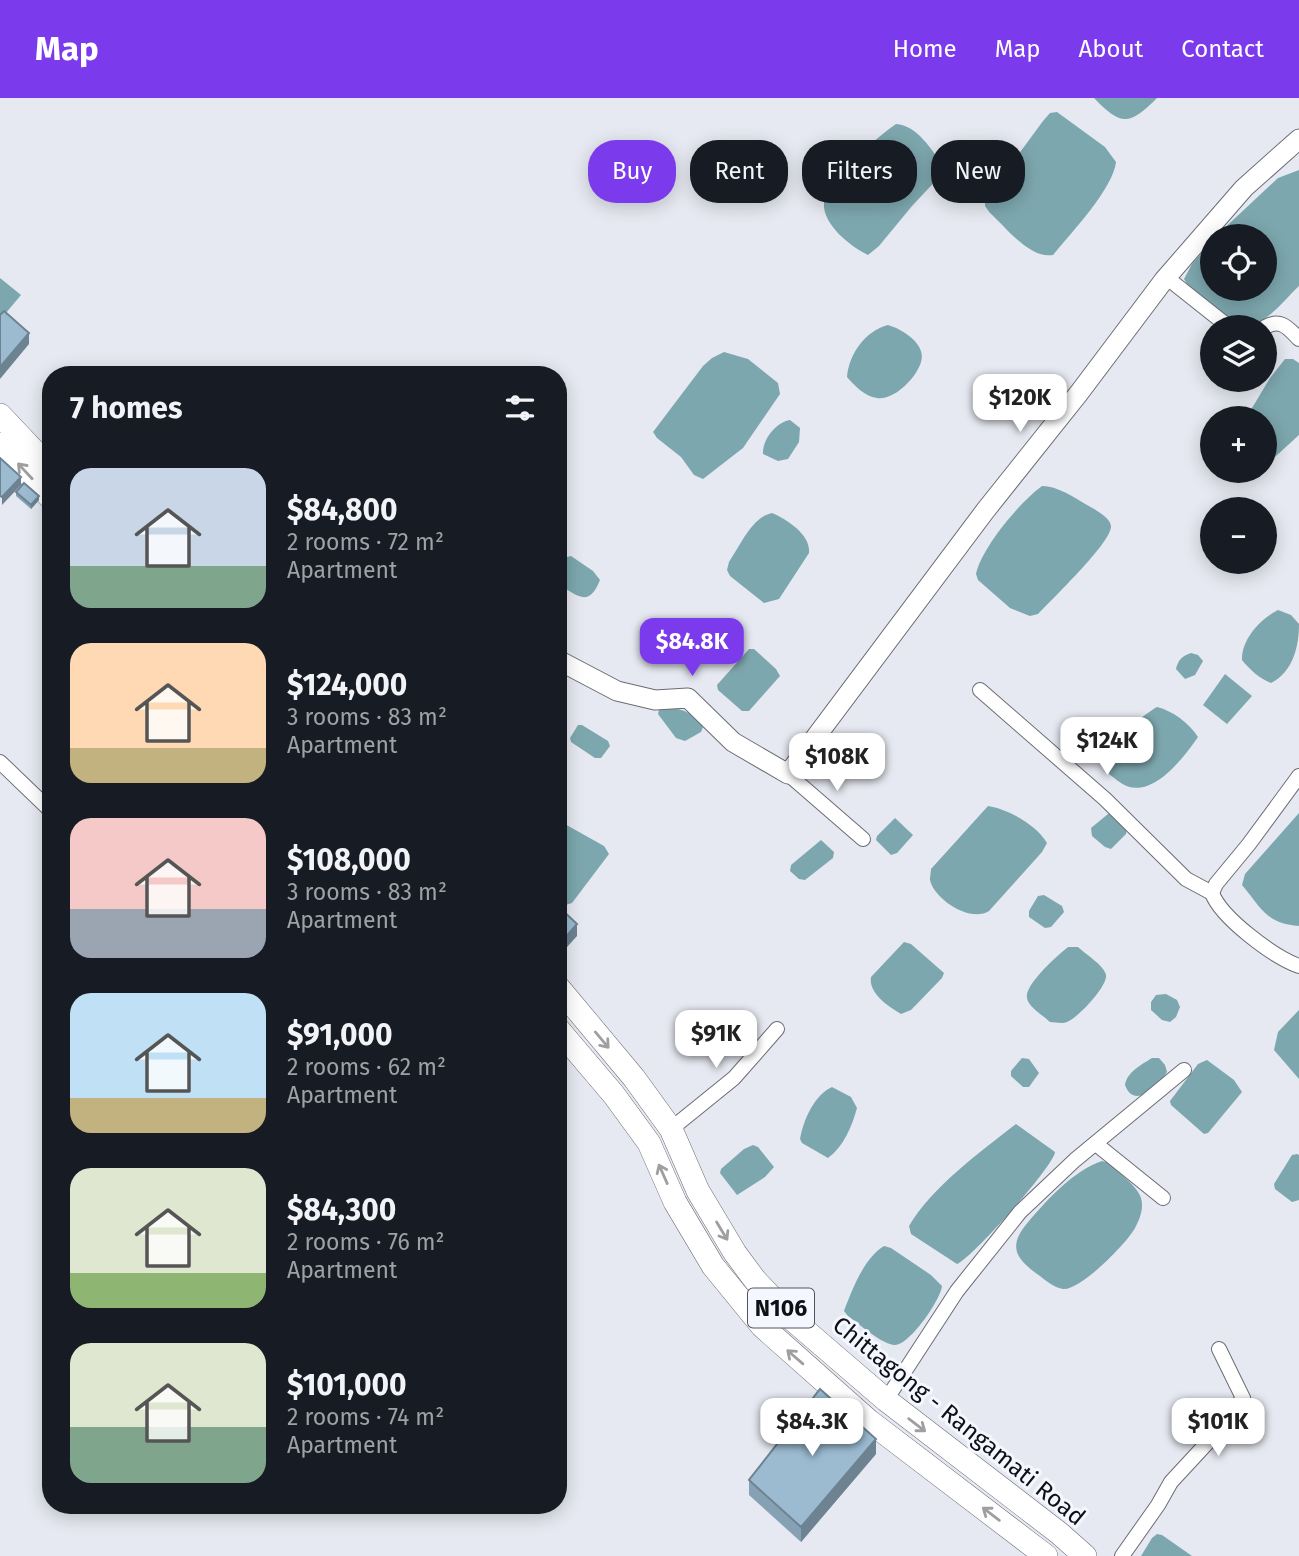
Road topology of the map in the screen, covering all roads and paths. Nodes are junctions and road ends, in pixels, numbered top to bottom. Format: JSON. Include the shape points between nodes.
{"nodes":[{"id":1,"x":1299,"y":139,"type":"edge"},
{"id":2,"x":1166,"y":277,"type":"junction"},
{"id":3,"x":1214,"y":315,"type":"edge"},
{"id":4,"x":1277,"y":323,"type":"edge"},
{"id":5,"x":1299,"y":339,"type":"edge"},
{"id":6,"x":0,"y":415,"type":"edge"},
{"id":7,"x":0,"y":444,"type":"edge"},
{"id":8,"x":42,"y":459,"type":"edge"},
{"id":9,"x":42,"y":488,"type":"edge"},
{"id":10,"x":567,"y":665,"type":"edge"},
{"id":11,"x":980,"y":690,"type":"dead end"},
{"id":12,"x":0,"y":762,"type":"edge"},
{"id":13,"x":788,"y":774,"type":"junction"},
{"id":14,"x":1299,"y":776,"type":"edge"},
{"id":15,"x":42,"y":802,"type":"edge"},
{"id":16,"x":863,"y":839,"type":"dead end"},
{"id":17,"x":1212,"y":893,"type":"junction"},
{"id":18,"x":1299,"y":965,"type":"edge"},
{"id":19,"x":567,"y":998,"type":"edge"},
{"id":20,"x":777,"y":1029,"type":"dead end"},
{"id":21,"x":567,"y":1040,"type":"edge"},
{"id":22,"x":1184,"y":1070,"type":"dead end"},
{"id":23,"x":671,"y":1129,"type":"junction"},
{"id":24,"x":1096,"y":1144,"type":"junction"},
{"id":25,"x":1163,"y":1198,"type":"dead end"},
{"id":26,"x":1219,"y":1349,"type":"dead end"},
{"id":27,"x":886,"y":1401,"type":"junction"},
{"id":28,"x":1045,"y":1556,"type":"edge"},
{"id":29,"x":1085,"y":1556,"type":"edge"},
{"id":30,"x":1122,"y":1556,"type":"edge"}],
"edges":[{"from":1,"to":2,"type":"main road","via":[[1244,188]]},
{"from":2,"to":3,"type":"street"},
{"from":2,"to":13,"type":"main road"},
{"from":4,"to":5,"type":"street"},
{"from":6,"to":8,"type":"highway"},
{"from":9,"to":7,"type":"highway","one_way":true},
{"from":10,"to":13,"type":"main road","via":[[617,691],[654,700],[688,698],[733,742]]},
{"from":11,"to":17,"type":"street","via":[[1105,799],[1186,880]]},
{"from":12,"to":15,"type":"street"},
{"from":13,"to":16,"type":"street"},
{"from":14,"to":17,"type":"street"},
{"from":17,"to":18,"type":"street","via":[[1216,904],[1260,944]]},
{"from":19,"to":23,"type":"highway","name":"Chittagong - Rangamati Road","number":"N106","one_way":true},
{"from":20,"to":23,"type":"street","via":[[734,1078]]},
{"from":28,"to":21,"type":"highway","name":"Chittagong - Rangamati Road","number":"N106","one_way":true,"via":[[869,1421],[762,1326],[713,1266],[675,1202],[649,1143]]},
{"from":22,"to":24,"type":"street"},
{"from":23,"to":27,"type":"highway","name":"Chittagong - Rangamati Road","number":"N106","one_way":true,"via":[[698,1192],[755,1280]]},
{"from":24,"to":25,"type":"street"},
{"from":24,"to":27,"type":"street","via":[[1020,1213],[957,1291]]},
{"from":26,"to":30,"type":"street","via":[[1242,1398],[1171,1482]]},
{"from":27,"to":29,"type":"highway","name":"Chittagong - Rangamati Road","number":"N106","one_way":true}]}
